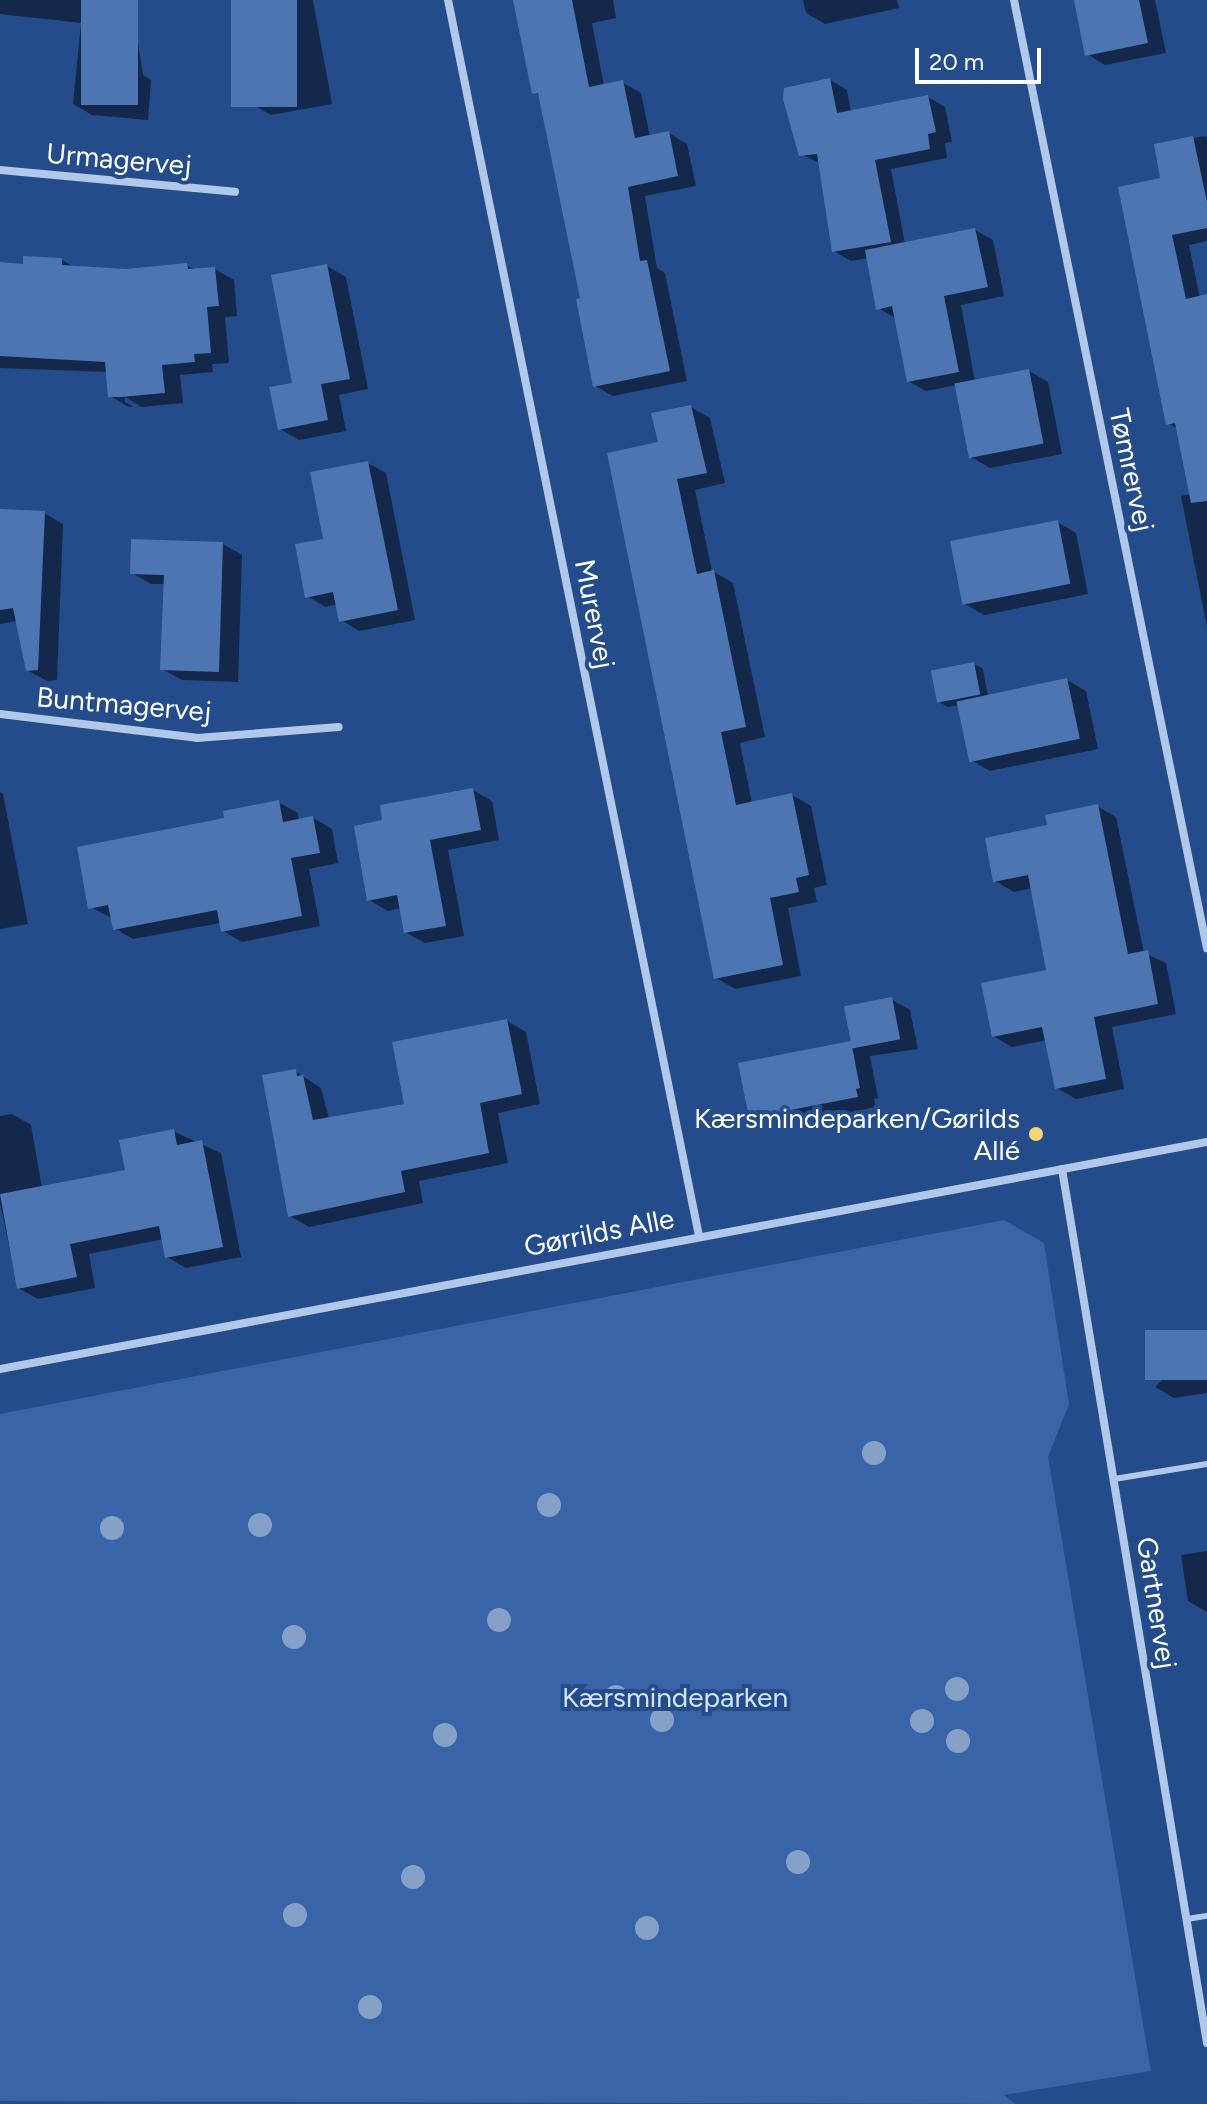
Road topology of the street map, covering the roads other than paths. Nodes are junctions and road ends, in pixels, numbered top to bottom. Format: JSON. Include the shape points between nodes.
{"nodes":[{"id":1,"x":448,"y":0,"type":"edge"},
{"id":2,"x":1014,"y":0,"type":"edge"},
{"id":3,"x":0,"y":170,"type":"edge"},
{"id":4,"x":235,"y":192,"type":"dead end"},
{"id":5,"x":0,"y":714,"type":"edge"},
{"id":6,"x":339,"y":727,"type":"dead end"},
{"id":7,"x":1207,"y":949,"type":"edge"},
{"id":8,"x":1207,"y":1142,"type":"edge"},
{"id":9,"x":1062,"y":1169,"type":"junction"},
{"id":10,"x":699,"y":1236,"type":"junction"},
{"id":11,"x":0,"y":1369,"type":"edge"},
{"id":12,"x":1207,"y":1464,"type":"edge"},
{"id":13,"x":1114,"y":1479,"type":"junction"},
{"id":14,"x":1207,"y":1916,"type":"edge"},
{"id":15,"x":1187,"y":1919,"type":"junction"},
{"id":16,"x":1207,"y":2043,"type":"edge"}],
"edges":[{"from":1,"to":10,"type":"street","name":"Murervej"},
{"from":2,"to":7,"type":"street","name":"Tømrervej"},
{"from":3,"to":4,"type":"street","name":"Urmagervej"},
{"from":5,"to":6,"type":"street","name":"Buntmagervej","via":[[197,738]]},
{"from":8,"to":9,"type":"street","name":"Gørrilds Alle"},
{"from":9,"to":10,"type":"street","name":"Gørrilds Alle"},
{"from":9,"to":13,"type":"street","name":"Gartnervej"},
{"from":10,"to":11,"type":"street","name":"Gørrilds Alle"},
{"from":12,"to":13,"type":"lane"},
{"from":13,"to":15,"type":"street","name":"Gartnervej"},
{"from":14,"to":15,"type":"lane"},
{"from":15,"to":16,"type":"street","name":"Gartnervej"}]}
